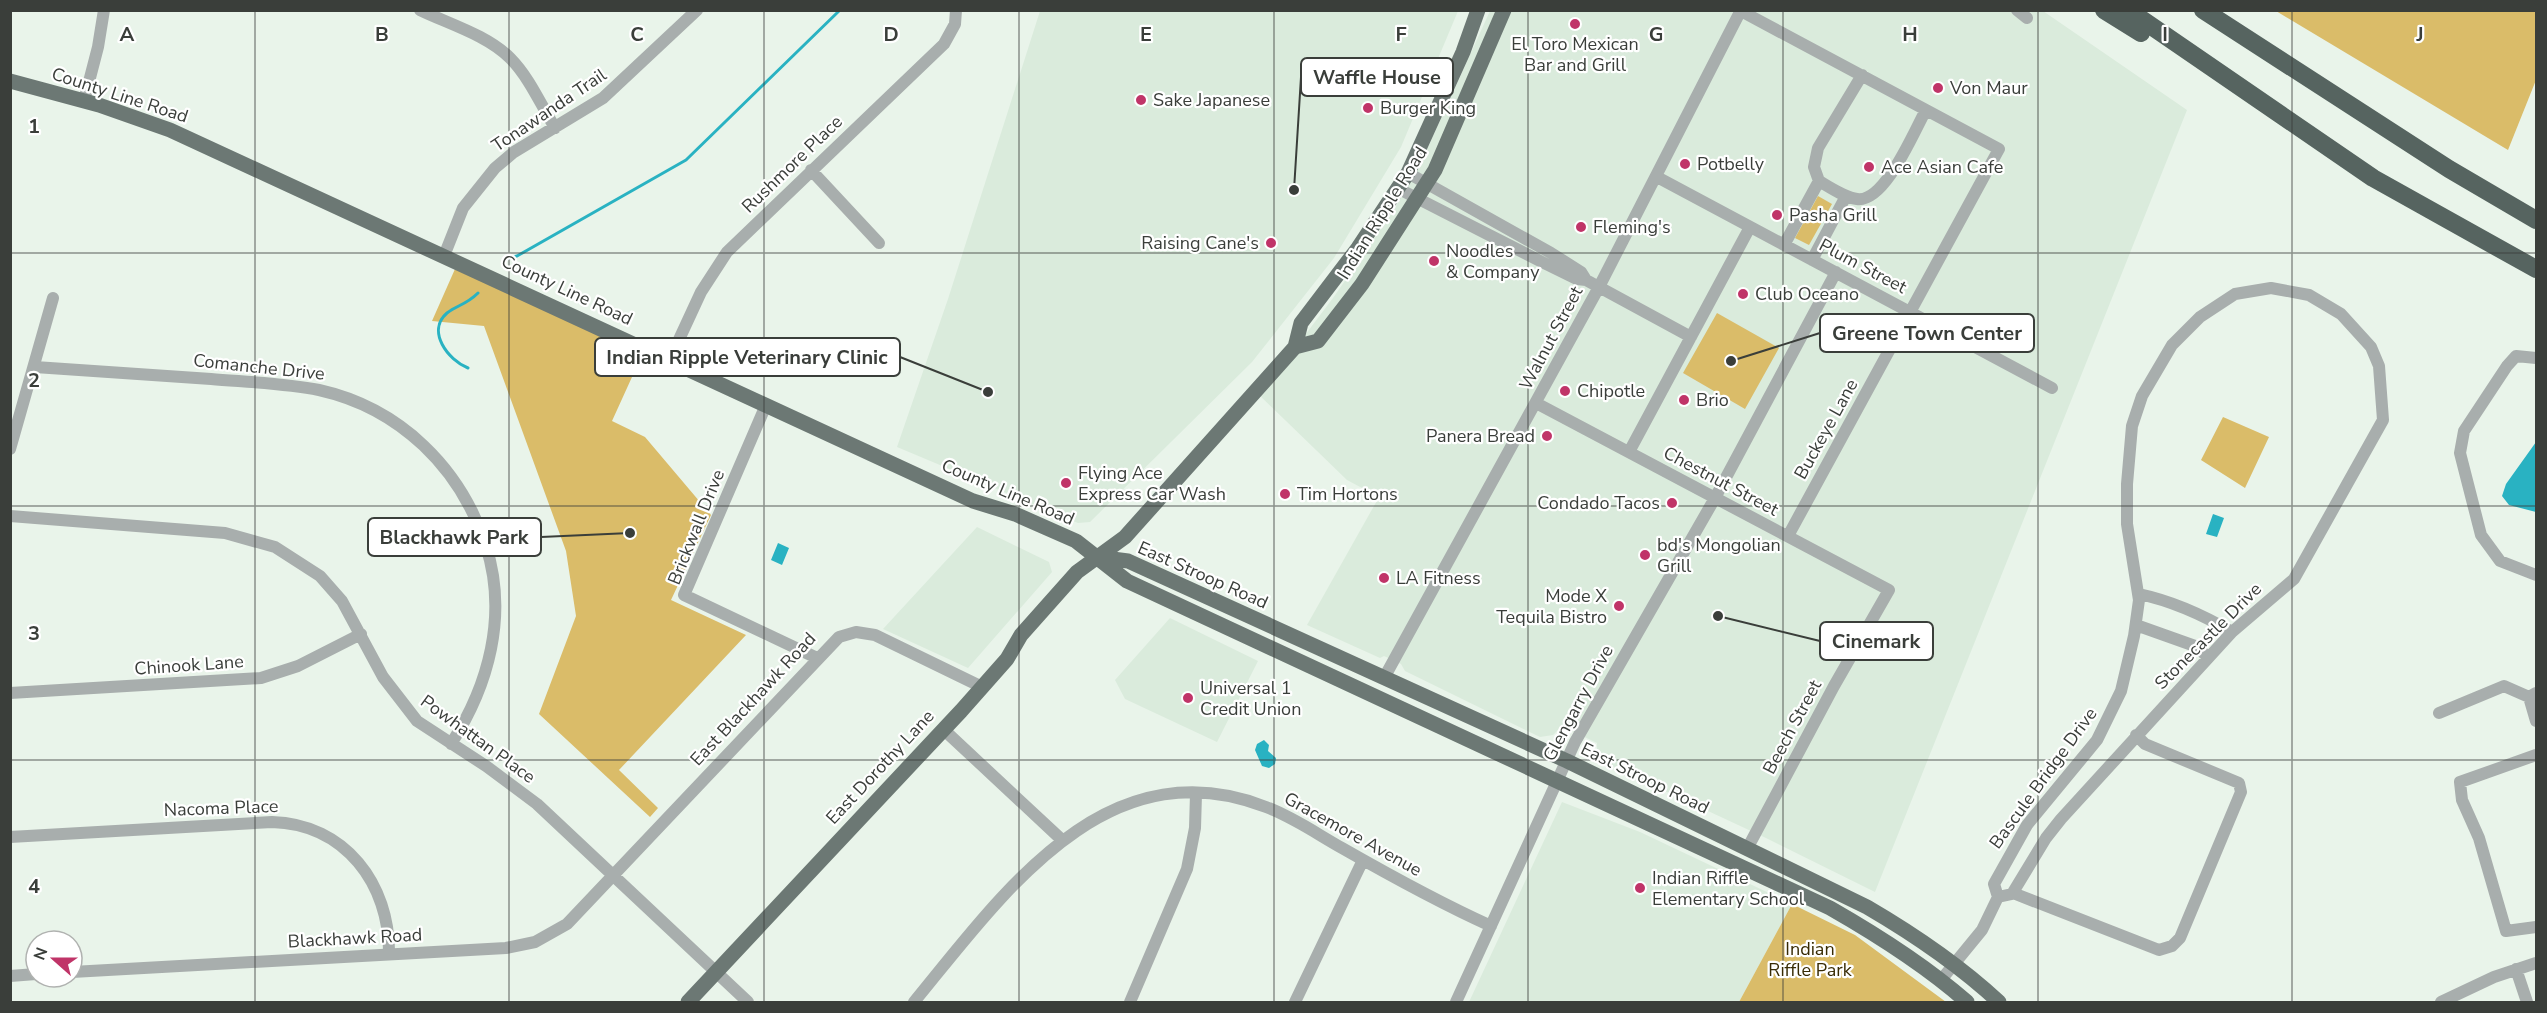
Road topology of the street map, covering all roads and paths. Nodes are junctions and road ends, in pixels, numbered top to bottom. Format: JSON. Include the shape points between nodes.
{"nodes":[{"id":1,"x":104,"y":10,"type":"edge"},
{"id":2,"x":420,"y":10,"type":"edge"},
{"id":3,"x":697,"y":10,"type":"edge"},
{"id":4,"x":956,"y":10,"type":"edge"},
{"id":5,"x":1478,"y":10,"type":"edge"},
{"id":6,"x":1504,"y":10,"type":"edge"},
{"id":7,"x":2104,"y":10,"type":"edge"},
{"id":8,"x":2128,"y":10,"type":"edge"},
{"id":9,"x":2203,"y":10,"type":"edge"},
{"id":10,"x":2222,"y":10,"type":"edge"},
{"id":11,"x":1741,"y":11,"type":"edge"},
{"id":12,"x":1862,"y":75,"type":"junction"},
{"id":13,"x":10,"y":81,"type":"edge"},
{"id":14,"x":2323,"y":89,"type":"junction"},
{"id":15,"x":84,"y":101,"type":"junction"},
{"id":16,"x":1926,"y":110,"type":"junction"},
{"id":17,"x":555,"y":128,"type":"junction"},
{"id":18,"x":811,"y":170,"type":"junction"},
{"id":19,"x":1408,"y":173,"type":"junction"},
{"id":20,"x":1657,"y":177,"type":"junction"},
{"id":21,"x":2373,"y":178,"type":"junction"},
{"id":22,"x":1819,"y":181,"type":"junction"},
{"id":23,"x":1427,"y":183,"type":"junction"},
{"id":24,"x":1399,"y":189,"type":"junction"},
{"id":25,"x":1846,"y":196,"type":"junction"},
{"id":26,"x":1417,"y":198,"type":"junction"},
{"id":27,"x":2536,"y":220,"type":"edge"},
{"id":28,"x":1750,"y":227,"type":"junction"},
{"id":29,"x":879,"y":243,"type":"dead end"},
{"id":30,"x":1785,"y":245,"type":"junction"},
{"id":31,"x":444,"y":256,"type":"junction"},
{"id":32,"x":1812,"y":260,"type":"junction"},
{"id":33,"x":2536,"y":269,"type":"edge"},
{"id":34,"x":1836,"y":272,"type":"junction"},
{"id":35,"x":1586,"y":280,"type":"junction"},
{"id":36,"x":1599,"y":287,"type":"junction"},
{"id":37,"x":2309,"y":295,"type":"joint"},
{"id":38,"x":53,"y":298,"type":"dead end"},
{"id":39,"x":1910,"y":312,"type":"junction"},
{"id":40,"x":1691,"y":337,"type":"junction"},
{"id":41,"x":1295,"y":347,"type":"junction"},
{"id":42,"x":2536,"y":358,"type":"edge"},
{"id":43,"x":670,"y":359,"type":"junction"},
{"id":44,"x":35,"y":367,"type":"junction"},
{"id":45,"x":2052,"y":388,"type":"dead end"},
{"id":46,"x":1536,"y":403,"type":"junction"},
{"id":47,"x":766,"y":405,"type":"junction"},
{"id":48,"x":10,"y":449,"type":"edge"},
{"id":49,"x":1629,"y":452,"type":"junction"},
{"id":50,"x":1715,"y":498,"type":"junction"},
{"id":51,"x":10,"y":516,"type":"edge"},
{"id":52,"x":1788,"y":537,"type":"junction"},
{"id":53,"x":1097,"y":557,"type":"junction"},
{"id":54,"x":2536,"y":575,"type":"edge"},
{"id":55,"x":1889,"y":590,"type":"joint"},
{"id":56,"x":2139,"y":594,"type":"junction"},
{"id":57,"x":1245,"y":615,"type":"junction"},
{"id":58,"x":2136,"y":625,"type":"junction"},
{"id":59,"x":2232,"y":632,"type":"junction"},
{"id":60,"x":361,"y":634,"type":"junction"},
{"id":61,"x":1255,"y":641,"type":"junction"},
{"id":62,"x":1308,"y":643,"type":"junction"},
{"id":63,"x":2208,"y":657,"type":"junction"},
{"id":64,"x":817,"y":658,"type":"junction"},
{"id":65,"x":1384,"y":678,"type":"junction"},
{"id":66,"x":982,"y":687,"type":"junction"},
{"id":67,"x":10,"y":693,"type":"edge"},
{"id":68,"x":2533,"y":695,"type":"edge"},
{"id":69,"x":2439,"y":713,"type":"dead end"},
{"id":70,"x":2536,"y":721,"type":"edge"},
{"id":71,"x":943,"y":729,"type":"junction"},
{"id":72,"x":2136,"y":735,"type":"junction"},
{"id":73,"x":451,"y":744,"type":"junction"},
{"id":74,"x":2536,"y":755,"type":"edge"},
{"id":75,"x":1567,"y":761,"type":"junction"},
{"id":76,"x":1557,"y":781,"type":"junction"},
{"id":77,"x":1196,"y":794,"type":"junction"},
{"id":78,"x":10,"y":837,"type":"edge"},
{"id":79,"x":1062,"y":840,"type":"junction"},
{"id":80,"x":1747,"y":849,"type":"junction"},
{"id":81,"x":1363,"y":860,"type":"junction"},
{"id":82,"x":612,"y":874,"type":"junction"},
{"id":83,"x":2013,"y":893,"type":"junction"},
{"id":84,"x":1998,"y":897,"type":"junction"},
{"id":85,"x":1491,"y":926,"type":"junction"},
{"id":86,"x":2536,"y":927,"type":"edge"},
{"id":87,"x":389,"y":954,"type":"junction"},
{"id":88,"x":1955,"y":963,"type":"junction"},
{"id":89,"x":2536,"y":963,"type":"edge"},
{"id":90,"x":2516,"y":969,"type":"junction"},
{"id":91,"x":84,"y":971,"type":"edge"},
{"id":92,"x":716,"y":972,"type":"junction"},
{"id":93,"x":1941,"y":980,"type":"junction"},
{"id":94,"x":688,"y":1002,"type":"edge"},
{"id":95,"x":748,"y":1002,"type":"edge"},
{"id":96,"x":914,"y":1002,"type":"edge"},
{"id":97,"x":1130,"y":1002,"type":"edge"},
{"id":98,"x":1295,"y":1002,"type":"edge"},
{"id":99,"x":1456,"y":1002,"type":"edge"},
{"id":100,"x":1967,"y":1002,"type":"edge"},
{"id":101,"x":1999,"y":1002,"type":"edge"},
{"id":102,"x":2441,"y":1002,"type":"edge"},
{"id":103,"x":2527,"y":1002,"type":"edge"}],
"edges":[{"from":1,"to":15,"type":"street","via":[[99,47]]},
{"from":2,"to":17,"type":"street","via":[[506,54],[521,71]]},
{"from":3,"to":17,"type":"street","name":"Tonawanda Trail","via":[[612,91]]},
{"from":4,"to":18,"type":"street","name":"Rushmore Place","via":[[955,24],[944,44]]},
{"from":5,"to":19,"type":"main road","name":"Indian Ripple Road"},
{"from":6,"to":23,"type":"main road","name":"Indian Ripple Road"},
{"from":7,"to":21,"type":"highway"},
{"from":8,"to":21,"type":"highway"},
{"from":9,"to":14,"type":"highway"},
{"from":10,"to":14,"type":"highway"},
{"from":11,"to":12,"type":"street"},
{"from":11,"to":20,"type":"street","name":"Walnut Street"},
{"from":12,"to":16,"type":"street"},
{"from":12,"to":22,"type":"street","via":[[1818,148],[1814,167]]},
{"from":13,"to":15,"type":"main road","name":"County Line Road"},
{"from":14,"to":27,"type":"highway"},
{"from":15,"to":31,"type":"main road","name":"County Line Road","via":[[170,130]]},
{"from":16,"to":25,"type":"street","via":[[1885,186],[1870,198]]},
{"from":16,"to":39,"type":"street","name":"Buckeye Lane","via":[[1999,149]]},
{"from":17,"to":31,"type":"street","name":"Tonawanda Trail","via":[[514,152],[486,176],[463,208]]},
{"from":18,"to":29,"type":"street"},
{"from":18,"to":43,"type":"street","name":"Rushmore Place","via":[[718,264],[700,292]]},
{"from":19,"to":23,"type":"street"},
{"from":19,"to":24,"type":"main road","name":"Indian Ripple Road"},
{"from":20,"to":28,"type":"street","name":"Plum Street"},
{"from":20,"to":36,"type":"street","name":"Walnut Street"},
{"from":21,"to":33,"type":"highway"},
{"from":22,"to":25,"type":"street"},
{"from":22,"to":30,"type":"street"},
{"from":23,"to":26,"type":"main road","name":"Indian Ripple Road"},
{"from":23,"to":35,"type":"street","via":[[1551,253],[1581,272]]},
{"from":24,"to":26,"type":"street"},
{"from":24,"to":41,"type":"main road","name":"Indian Ripple Road","via":[[1302,323]]},
{"from":25,"to":32,"type":"street"},
{"from":26,"to":35,"type":"street","via":[[1577,279]]},
{"from":26,"to":41,"type":"main road","name":"Indian Ripple Road","via":[[1362,284],[1318,341]]},
{"from":28,"to":30,"type":"street","name":"Plum Street"},
{"from":28,"to":40,"type":"street"},
{"from":30,"to":32,"type":"street","name":"Plum Street"},
{"from":31,"to":43,"type":"main road","name":"County Line Road"},
{"from":32,"to":34,"type":"street","name":"Plum Street"},
{"from":34,"to":39,"type":"street","name":"Plum Street"},
{"from":34,"to":50,"type":"street","name":"Glengarry Drive"},
{"from":35,"to":36,"type":"street"},
{"from":36,"to":40,"type":"street"},
{"from":36,"to":46,"type":"street","name":"Walnut Street"},
{"from":37,"to":56,"type":"street","name":"Bascule Bridge Drive","via":[[2271,288],[2235,294],[2200,317],[2172,345],[2148,386],[2132,426],[2127,484],[2127,524]]},
{"from":37,"to":59,"type":"street","name":"Stonecastle Drive","via":[[2341,314],[2371,347],[2379,366],[2383,420],[2294,579]]},
{"from":38,"to":44,"type":"street"},
{"from":39,"to":45,"type":"street","name":"Plum Street"},
{"from":39,"to":52,"type":"street","name":"Buckeye Lane"},
{"from":40,"to":49,"type":"street"},
{"from":41,"to":53,"type":"main road","name":"Indian Ripple Road","via":[[1125,537]]},
{"from":42,"to":54,"type":"street","via":[[2516,357],[2507,366],[2464,431],[2460,453],[2481,535],[2500,561]]},
{"from":43,"to":47,"type":"main road","name":"County Line Road"},
{"from":44,"to":48,"type":"street"},
{"from":44,"to":73,"type":"street","name":"Comanche Drive","via":[[318,390],[375,410],[413,435],[447,469],[472,508],[489,553],[495,593],[494,634],[484,681]]},
{"from":46,"to":49,"type":"street","name":"Chestnut Street"},
{"from":46,"to":65,"type":"street","name":"Walnut Street"},
{"from":47,"to":53,"type":"main road","name":"County Line Road","via":[[973,501],[1015,514],[1076,541]]},
{"from":47,"to":64,"type":"street","name":"Brickwall Drive","via":[[684,595]]},
{"from":49,"to":50,"type":"street","name":"Chestnut Street"},
{"from":50,"to":52,"type":"street","name":"Chestnut Street"},
{"from":50,"to":75,"type":"street","name":"Glengarry Drive","via":[[1597,700]]},
{"from":51,"to":60,"type":"street","name":"Powhattan Place","via":[[225,533],[259,541],[291,555],[320,576],[342,601]]},
{"from":52,"to":55,"type":"street","name":"Chestnut Street"},
{"from":53,"to":57,"type":"main road","name":"East Stroop Road","via":[[1128,561]]},
{"from":53,"to":61,"type":"main road","name":"East Stroop Road","via":[[1127,581]]},
{"from":53,"to":66,"type":"main road","name":"East Dorothy Lane","via":[[1077,572],[1021,635],[1007,659]]},
{"from":55,"to":80,"type":"street","name":"Beech Street"},
{"from":56,"to":58,"type":"street","name":"Bascule Bridge Drive"},
{"from":56,"to":59,"type":"street","via":[[2199,614]]},
{"from":57,"to":61,"type":"main road","via":[[1254,629]]},
{"from":57,"to":62,"type":"main road","name":"East Stroop Road"},
{"from":58,"to":63,"type":"street","via":[[2195,646]]},
{"from":58,"to":84,"type":"street","name":"Bascule Bridge Drive","via":[[2121,691],[2107,723],[2017,840],[1994,884]]},
{"from":59,"to":63,"type":"street","name":"Stonecastle Drive"},
{"from":60,"to":67,"type":"street","name":"Chinook Lane","via":[[298,666],[261,678]]},
{"from":60,"to":73,"type":"street","name":"Powhattan Place","via":[[383,678],[404,708]]},
{"from":61,"to":62,"type":"main road","via":[[1269,637],[1283,644]]},
{"from":61,"to":76,"type":"main road","name":"East Stroop Road"},
{"from":62,"to":65,"type":"main road","name":"East Stroop Road"},
{"from":63,"to":72,"type":"street","name":"Stonecastle Drive"},
{"from":64,"to":66,"type":"street","name":"East Blackhawk Road","via":[[839,637],[863,632]]},
{"from":64,"to":82,"type":"street","name":"East Blackhawk Road"},
{"from":65,"to":75,"type":"main road","name":"East Stroop Road"},
{"from":66,"to":71,"type":"main road","name":"East Dorothy Lane"},
{"from":68,"to":69,"type":"street","via":[[2504,686]]},
{"from":68,"to":70,"type":"street"},
{"from":71,"to":79,"type":"street"},
{"from":71,"to":92,"type":"main road","name":"East Dorothy Lane"},
{"from":72,"to":83,"type":"street","name":"Stonecastle Drive","via":[[2046,838]]},
{"from":72,"to":83,"type":"street","via":[[2145,744],[2239,783],[2241,792],[2180,938],[2172,946],[2158,950]]},
{"from":73,"to":82,"type":"street","name":"Powhattan Place","via":[[529,798]]},
{"from":74,"to":86,"type":"street","via":[[2460,782],[2462,800],[2478,838],[2506,931]]},
{"from":75,"to":76,"type":"street","name":"Glengarry Drive"},
{"from":75,"to":80,"type":"main road","name":"East Stroop Road"},
{"from":76,"to":85,"type":"street","name":"Glengarry Drive"},
{"from":76,"to":93,"type":"main road","name":"East Stroop Road","via":[[1830,908],[1890,943]]},
{"from":77,"to":79,"type":"street","name":"Gracemore Avenue","via":[[1125,804],[1083,824]]},
{"from":77,"to":81,"type":"street","name":"Gracemore Avenue","via":[[1222,795],[1265,807]]},
{"from":77,"to":97,"type":"street","via":[[1195,828],[1187,868]]},
{"from":78,"to":87,"type":"street","name":"Nacoma Place","via":[[272,822],[306,827],[346,848],[365,869],[384,908]]},
{"from":79,"to":96,"type":"street","name":"Gracemore Avenue","via":[[990,913]]},
{"from":80,"to":88,"type":"main road","name":"East Stroop Road","via":[[1867,906]]},
{"from":81,"to":85,"type":"street","name":"Gracemore Avenue","via":[[1416,891]]},
{"from":81,"to":98,"type":"street"},
{"from":82,"to":87,"type":"street","name":"Blackhawk Road","via":[[567,924],[535,942],[506,948]]},
{"from":82,"to":92,"type":"street","name":"Powhattan Place"},
{"from":83,"to":84,"type":"street"},
{"from":84,"to":88,"type":"street","via":[[1982,930]]},
{"from":85,"to":99,"type":"street","name":"Glengarry Drive"},
{"from":87,"to":91,"type":"street","name":"Blackhawk Road"},
{"from":88,"to":93,"type":"street"},
{"from":88,"to":101,"type":"main road","name":"East Stroop Road"},
{"from":89,"to":90,"type":"street"},
{"from":90,"to":102,"type":"street"},
{"from":90,"to":103,"type":"street"},
{"from":92,"to":94,"type":"main road","name":"East Dorothy Lane"},
{"from":92,"to":95,"type":"street","name":"Powhattan Place"},
{"from":93,"to":100,"type":"main road","name":"East Stroop Road"}]}
